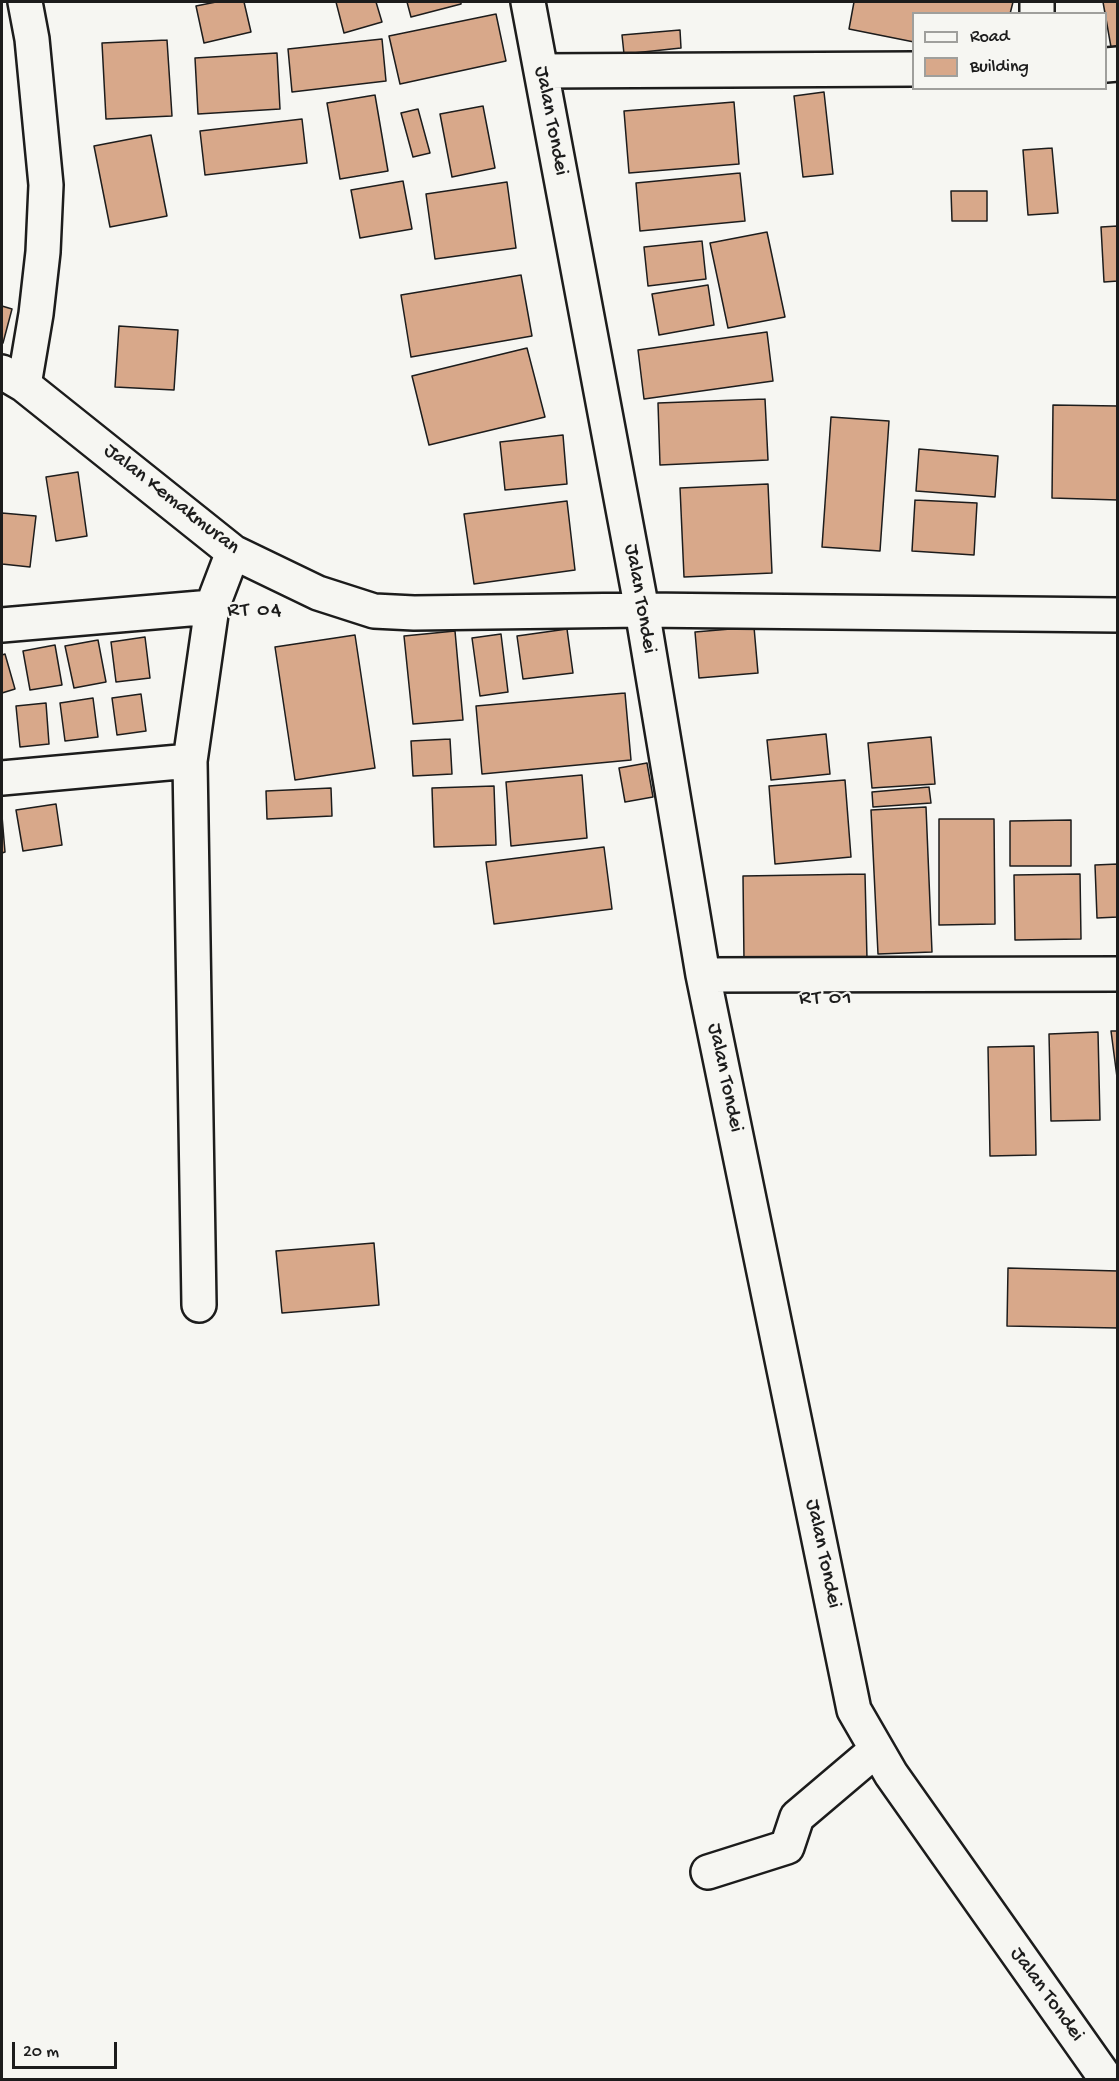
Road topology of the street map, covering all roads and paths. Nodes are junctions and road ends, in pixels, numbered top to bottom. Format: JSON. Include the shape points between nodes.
{"nodes":[{"id":1,"x":25,"y":2,"type":"edge"},
{"id":2,"x":528,"y":2,"type":"edge"},
{"id":3,"x":912,"y":69,"type":"edge"},
{"id":4,"x":541,"y":71,"type":"junction"},
{"id":5,"x":13,"y":379,"type":"edge"},
{"id":6,"x":233,"y":552,"type":"junction"},
{"id":7,"x":212,"y":607,"type":"junction"},
{"id":8,"x":642,"y":610,"type":"junction"},
{"id":9,"x":1118,"y":615,"type":"edge"},
{"id":10,"x":2,"y":625,"type":"edge"},
{"id":11,"x":190,"y":761,"type":"junction"},
{"id":12,"x":2,"y":778,"type":"edge"},
{"id":13,"x":1118,"y":974,"type":"edge"},
{"id":14,"x":703,"y":975,"type":"junction"},
{"id":15,"x":199,"y":1305,"type":"dead end"},
{"id":16,"x":876,"y":1750,"type":"junction"},
{"id":17,"x":708,"y":1872,"type":"dead end"},
{"id":18,"x":1107,"y":2079,"type":"edge"}],
"edges":[{"from":1,"to":5,"type":"street","via":[[33,39],[46,185],[36,314]]},
{"from":2,"to":4,"type":"street","name":"Jalan Tondei"},
{"from":3,"to":4,"type":"street"},
{"from":4,"to":8,"type":"street","name":"Jalan Tondei"},
{"from":5,"to":6,"type":"street","name":"Jalan Kemakmuran"},
{"from":6,"to":7,"type":"street"},
{"from":6,"to":8,"type":"street","name":"Jalan Kemakmuran","via":[[318,593],[374,610]]},
{"from":7,"to":10,"type":"street"},
{"from":7,"to":11,"type":"street"},
{"from":8,"to":9,"type":"street","name":"Jalan Kemakmuran"},
{"from":8,"to":14,"type":"street","name":"Jalan Tondei"},
{"from":11,"to":12,"type":"street"},
{"from":11,"to":15,"type":"street"},
{"from":13,"to":14,"type":"street"},
{"from":14,"to":16,"type":"street","name":"Jalan Tondei","via":[[850,1693],[854,1710]]},
{"from":16,"to":17,"type":"street","via":[[797,1817],[787,1847]]},
{"from":16,"to":18,"type":"street","name":"Jalan Tondei","via":[[993,1922]]}]}
